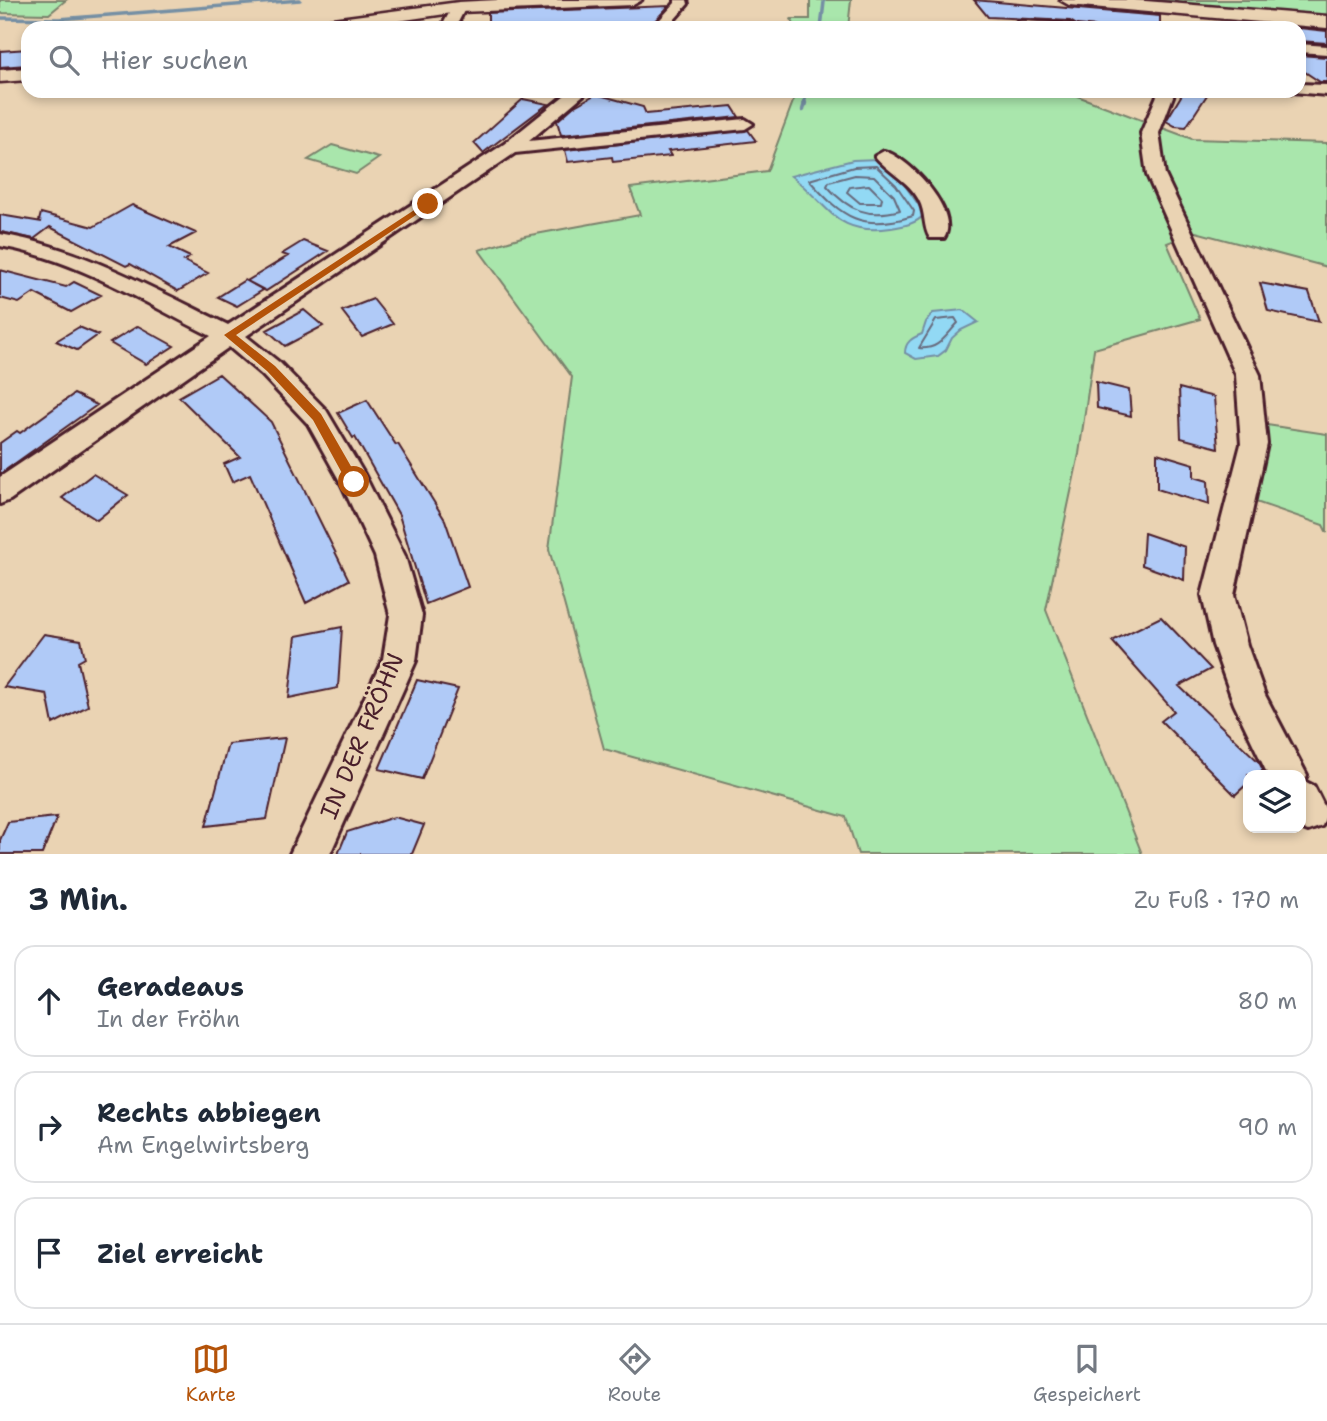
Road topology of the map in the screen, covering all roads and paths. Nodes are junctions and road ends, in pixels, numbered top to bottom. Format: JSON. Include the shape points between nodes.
{"nodes":[{"id":1,"x":633,"y":0,"type":"edge"},
{"id":2,"x":681,"y":0,"type":"edge"},
{"id":3,"x":1069,"y":0,"type":"edge"},
{"id":4,"x":459,"y":7,"type":"junction"},
{"id":5,"x":360,"y":21,"type":"edge"},
{"id":6,"x":452,"y":21,"type":"edge"},
{"id":7,"x":667,"y":21,"type":"edge"},
{"id":8,"x":1327,"y":22,"type":"edge"},
{"id":9,"x":1306,"y":49,"type":"edge"},
{"id":10,"x":1327,"y":51,"type":"edge"},
{"id":11,"x":21,"y":74,"type":"edge"},
{"id":12,"x":0,"y":76,"type":"edge"},
{"id":13,"x":1306,"y":89,"type":"edge"},
{"id":14,"x":1327,"y":90,"type":"edge"},
{"id":15,"x":571,"y":98,"type":"edge"},
{"id":16,"x":1164,"y":98,"type":"edge"},
{"id":17,"x":745,"y":124,"type":"dead end"},
{"id":18,"x":510,"y":148,"type":"junction"},
{"id":19,"x":884,"y":156,"type":"dead end"},
{"id":20,"x":937,"y":234,"type":"dead end"},
{"id":21,"x":0,"y":240,"type":"edge"},
{"id":22,"x":229,"y":335,"type":"junction"},
{"id":23,"x":0,"y":492,"type":"edge"},
{"id":24,"x":1285,"y":770,"type":"edge"},
{"id":25,"x":310,"y":854,"type":"edge"}],
"edges":[{"from":1,"to":4,"type":"main road"},
{"from":2,"to":7,"type":"street","via":[[678,11]]},
{"from":3,"to":8,"type":"main road"},
{"from":4,"to":5,"type":"main road"},
{"from":4,"to":6,"type":"street"},
{"from":9,"to":10,"type":"street"},
{"from":11,"to":12,"type":"main road"},
{"from":13,"to":14,"type":"street"},
{"from":15,"to":18,"type":"street"},
{"from":16,"to":24,"type":"street","via":[[1150,133],[1156,174],[1248,375],[1254,444],[1218,595],[1251,704]]},
{"from":17,"to":18,"type":"street"},
{"from":18,"to":22,"type":"street"},
{"from":19,"to":20,"type":"street","via":[[925,194],[939,220]]},
{"from":21,"to":22,"type":"street","name":"IN DER FRÖHN","via":[[76,260]]},
{"from":22,"to":23,"type":"street"},
{"from":22,"to":25,"type":"street","name":"IN DER FRÖHN","via":[[271,369],[317,417],[390,556],[406,615],[399,661]]}]}
